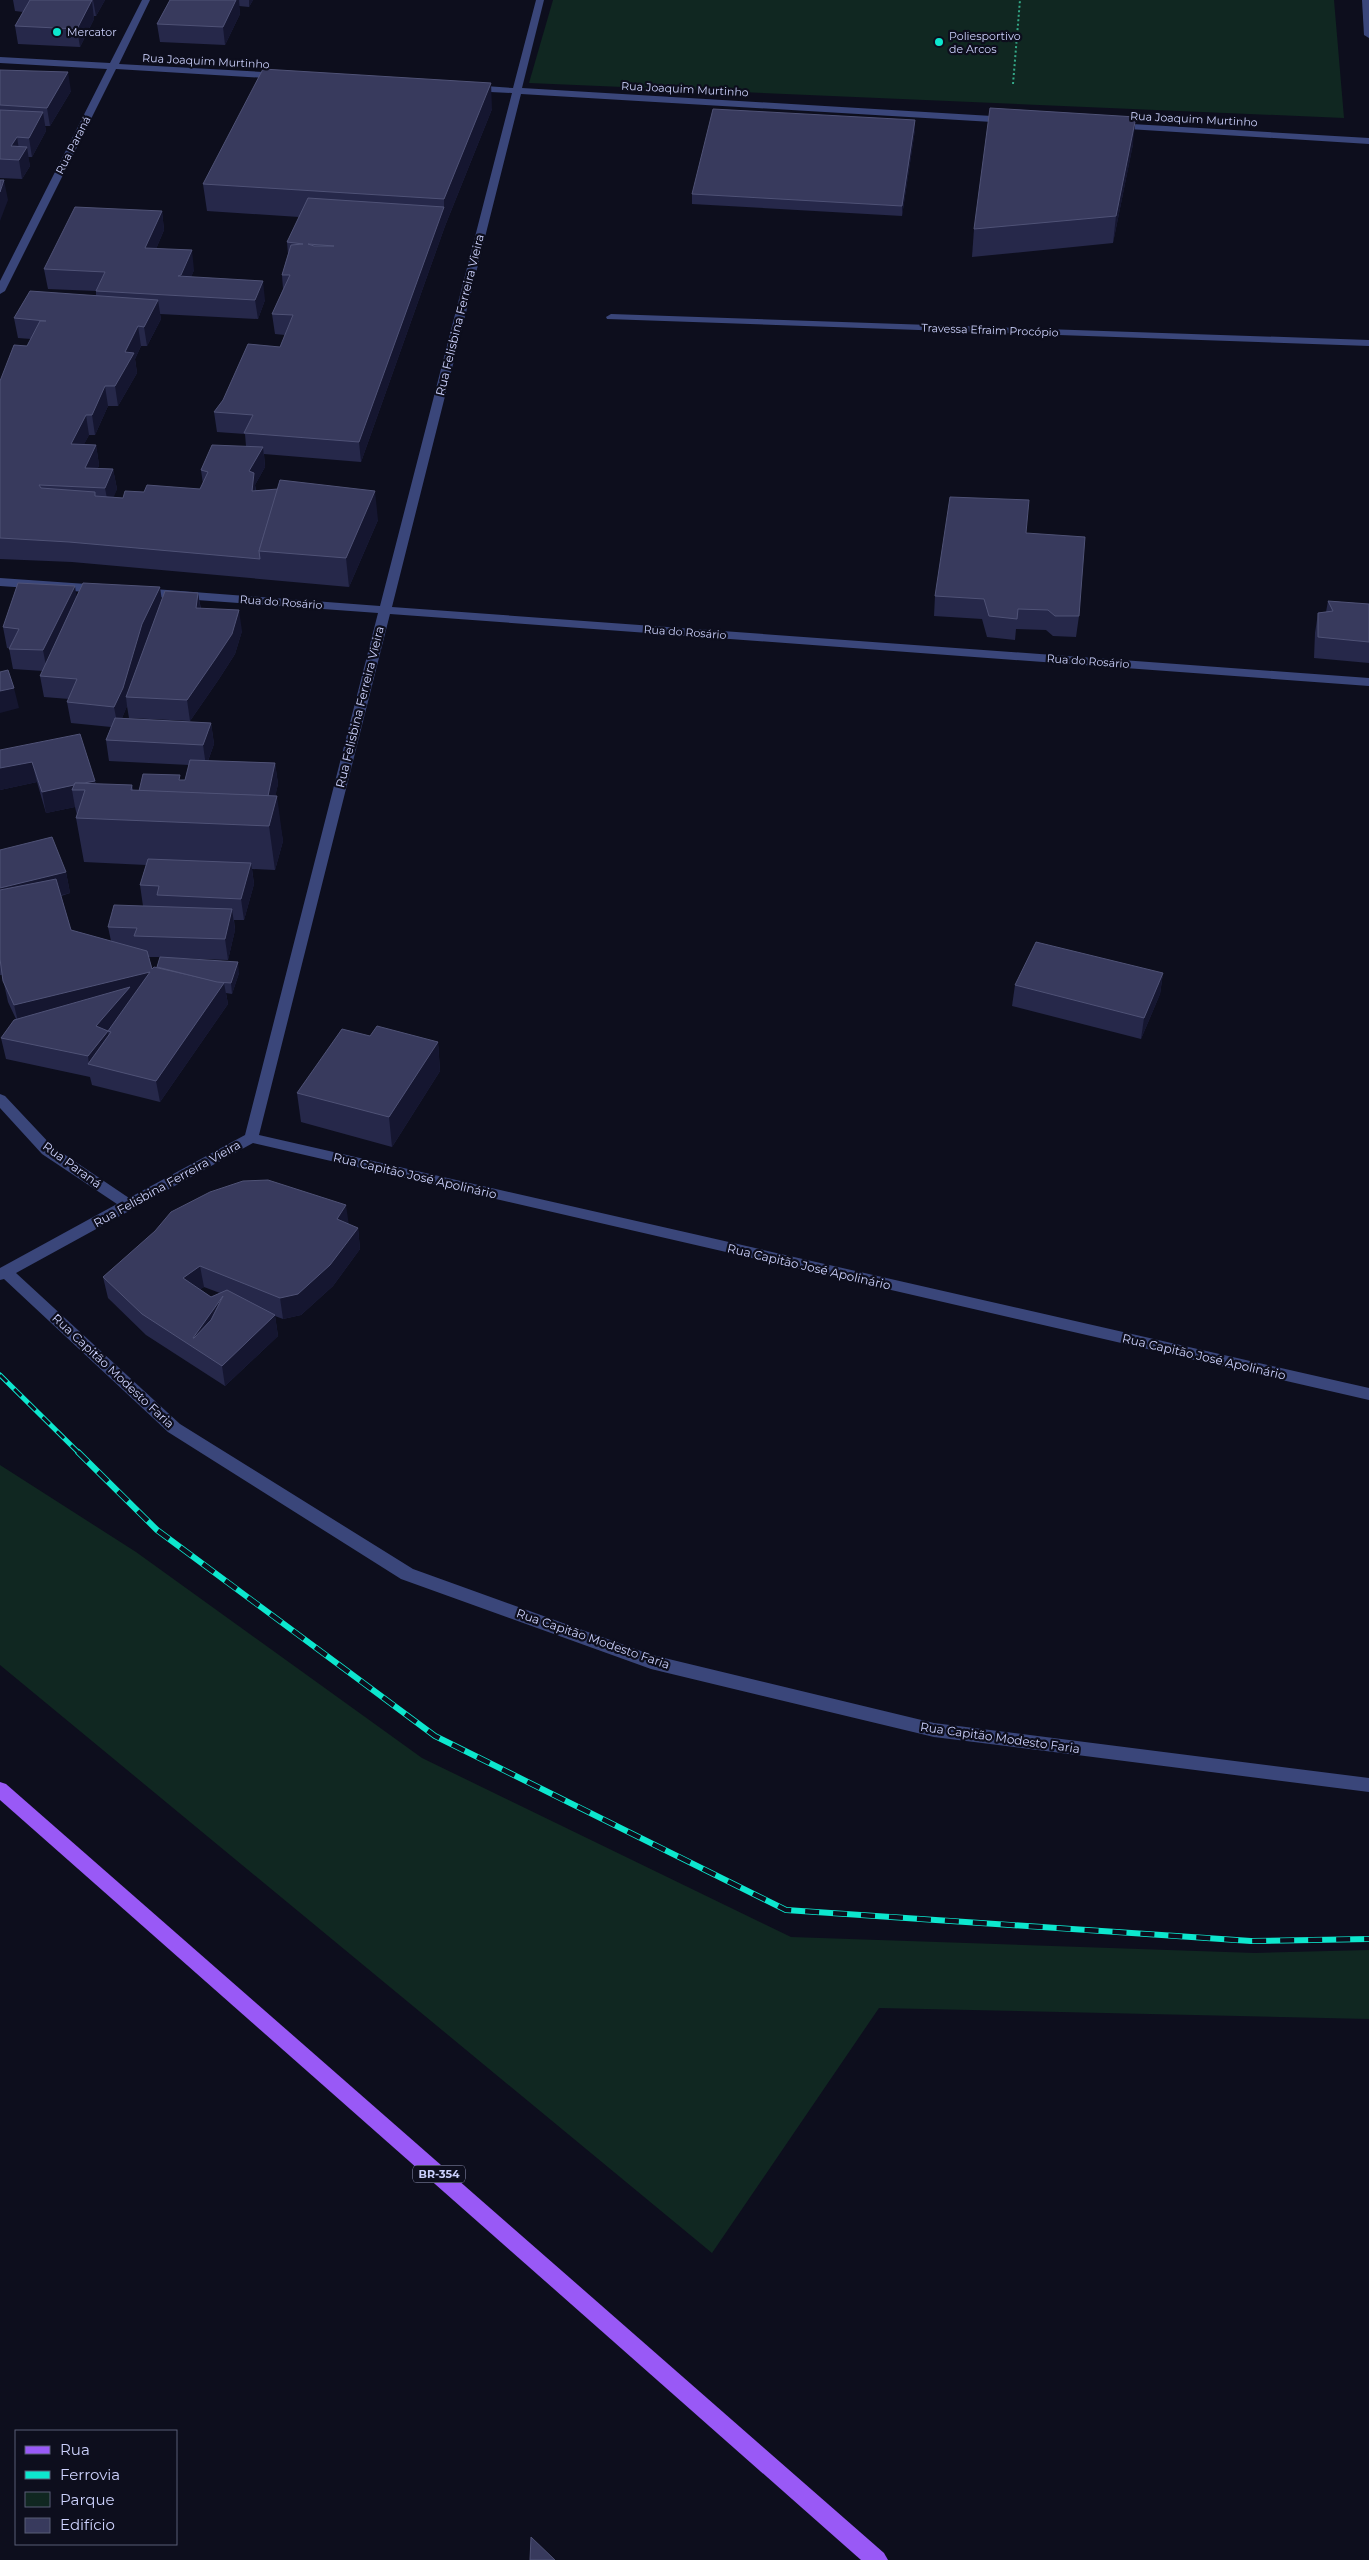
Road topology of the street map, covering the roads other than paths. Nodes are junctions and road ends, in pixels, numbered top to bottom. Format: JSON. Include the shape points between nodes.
{"nodes":[{"id":1,"x":146,"y":0,"type":"edge"},
{"id":2,"x":540,"y":0,"type":"edge"},
{"id":3,"x":1366,"y":0,"type":"edge"},
{"id":4,"x":1369,"y":35,"type":"edge"},
{"id":5,"x":0,"y":60,"type":"edge"},
{"id":6,"x":113,"y":66,"type":"junction"},
{"id":7,"x":290,"y":77,"type":"edge"},
{"id":8,"x":458,"y":87,"type":"edge"},
{"id":9,"x":517,"y":90,"type":"junction"},
{"id":10,"x":1020,"y":120,"type":"edge"},
{"id":11,"x":1100,"y":125,"type":"edge"},
{"id":12,"x":1369,"y":141,"type":"edge"},
{"id":13,"x":0,"y":291,"type":"edge"},
{"id":14,"x":611,"y":317,"type":"dead end"},
{"id":15,"x":1369,"y":344,"type":"edge"},
{"id":16,"x":0,"y":582,"type":"edge"},
{"id":17,"x":108,"y":590,"type":"edge"},
{"id":18,"x":128,"y":591,"type":"edge"},
{"id":19,"x":385,"y":610,"type":"junction"},
{"id":20,"x":1369,"y":682,"type":"edge"},
{"id":21,"x":0,"y":1099,"type":"edge"},
{"id":22,"x":251,"y":1138,"type":"junction"},
{"id":23,"x":129,"y":1205,"type":"junction"},
{"id":24,"x":3,"y":1274,"type":"edge"},
{"id":25,"x":1369,"y":1394,"type":"edge"},
{"id":26,"x":1369,"y":1785,"type":"edge"},
{"id":27,"x":0,"y":1789,"type":"edge"},
{"id":28,"x":877,"y":2560,"type":"edge"}],
"edges":[{"from":1,"to":6,"type":"street","name":"Rua Paraná"},
{"from":2,"to":9,"type":"street","name":"Rua Felisbina Ferreira Vieira"},
{"from":3,"to":4,"type":"street"},
{"from":5,"to":6,"type":"street","name":"Rua Joaquim Murtinho"},
{"from":6,"to":7,"type":"street","name":"Rua Joaquim Murtinho"},
{"from":6,"to":13,"type":"street","name":"Rua Paraná"},
{"from":8,"to":9,"type":"street","name":"Rua Joaquim Murtinho"},
{"from":9,"to":10,"type":"street","name":"Rua Joaquim Murtinho"},
{"from":9,"to":19,"type":"street","name":"Rua Felisbina Ferreira Vieira"},
{"from":11,"to":12,"type":"street","name":"Rua Joaquim Murtinho"},
{"from":14,"to":15,"type":"street","name":"Travessa Efraim Procópio"},
{"from":16,"to":17,"type":"street"},
{"from":18,"to":19,"type":"street","name":"Rua do Rosário"},
{"from":19,"to":20,"type":"street","name":"Rua do Rosário"},
{"from":19,"to":22,"type":"street","name":"Rua Felisbina Ferreira Vieira"},
{"from":21,"to":23,"type":"street","name":"Rua Paraná","via":[[47,1150]]},
{"from":22,"to":23,"type":"street","name":"Rua Felisbina Ferreira Vieira"},
{"from":22,"to":25,"type":"street","name":"Rua Capitão José Apolinário"},
{"from":23,"to":24,"type":"street","name":"Rua Felisbina Ferreira Vieira"},
{"from":24,"to":26,"type":"street","name":"Rua Capitão Modesto Faria","via":[[174,1428],[407,1574],[651,1662],[934,1730]]},
{"from":27,"to":28,"type":"main road","number":"BR-354"}]}
